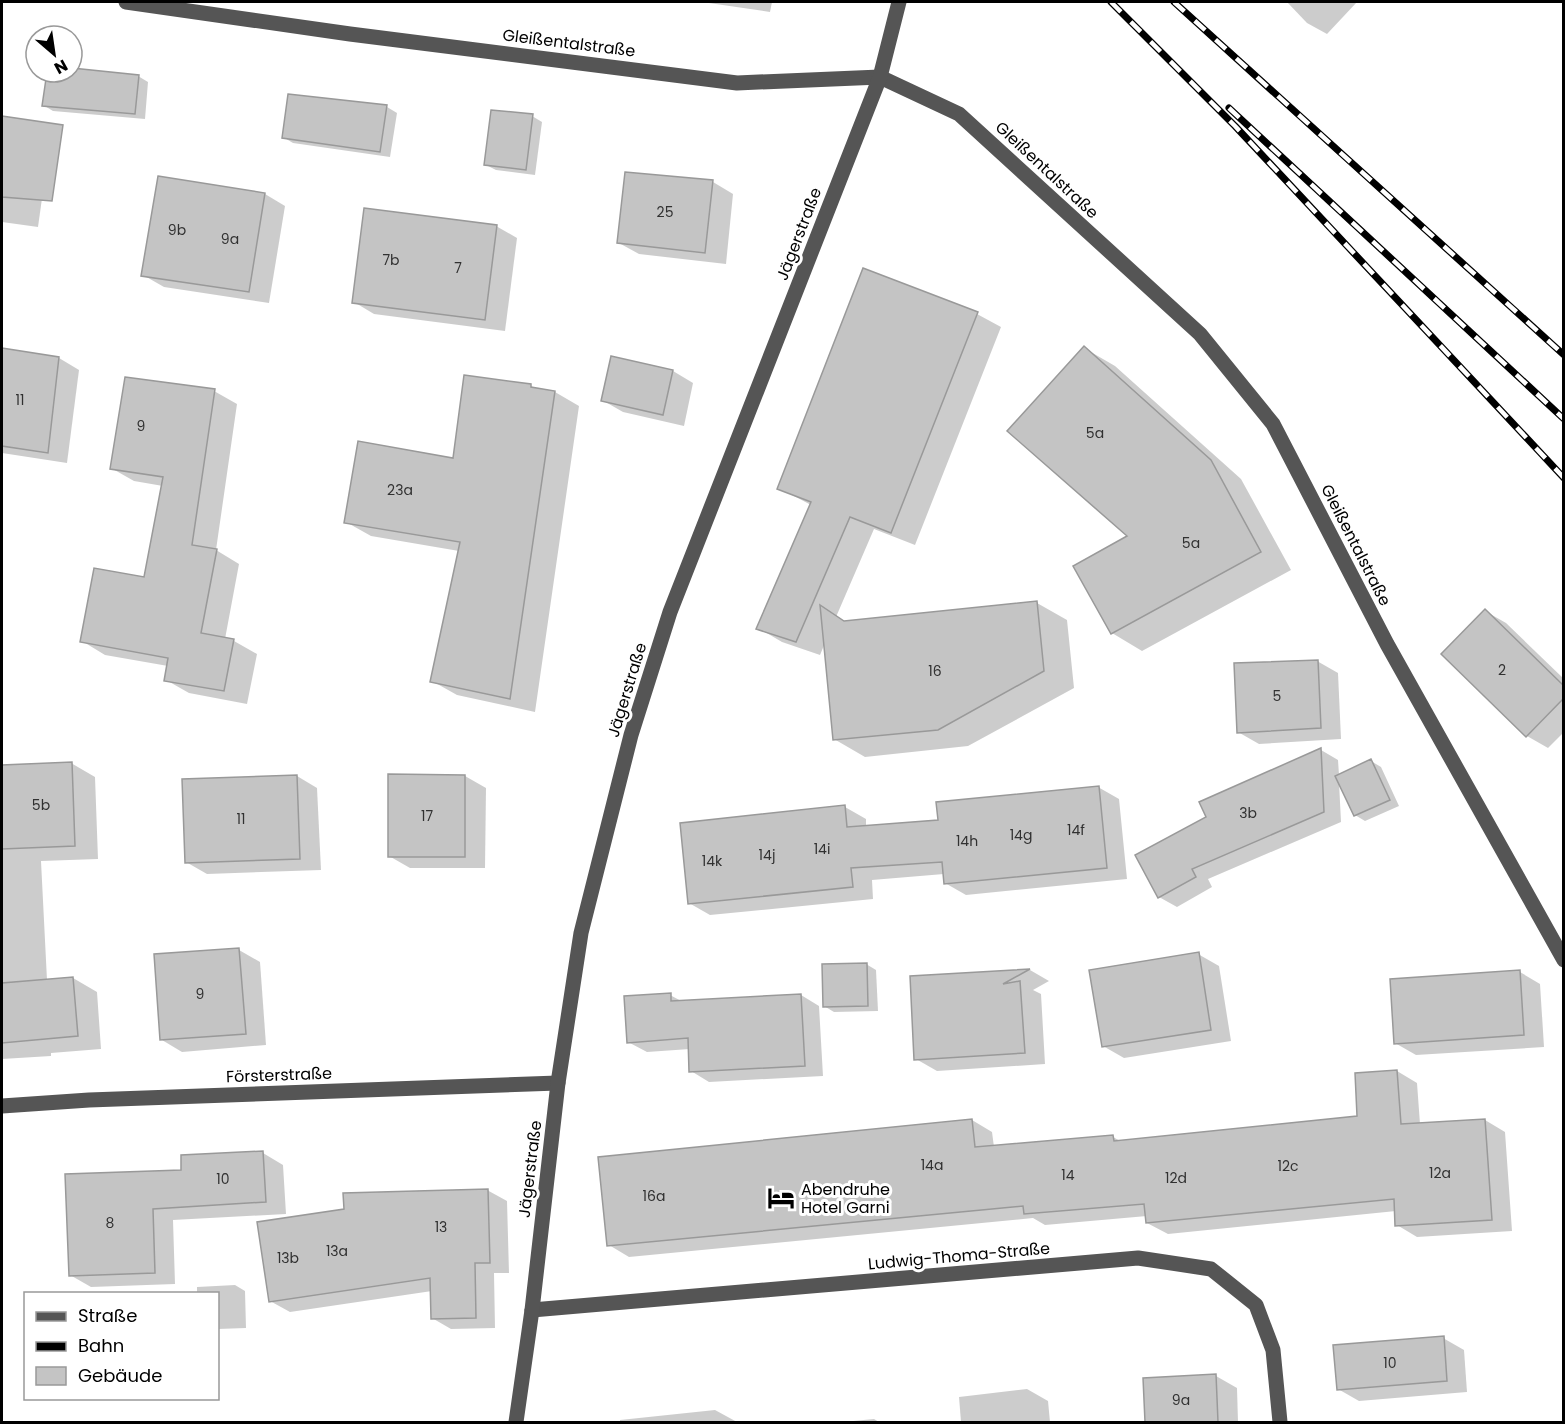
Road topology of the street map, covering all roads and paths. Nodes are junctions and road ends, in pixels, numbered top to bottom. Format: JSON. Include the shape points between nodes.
{"nodes":[{"id":1,"x":126,"y":2,"type":"edge"},
{"id":2,"x":899,"y":2,"type":"edge"},
{"id":3,"x":880,"y":77,"type":"junction"},
{"id":4,"x":1563,"y":960,"type":"edge"},
{"id":5,"x":558,"y":1083,"type":"junction"},
{"id":6,"x":2,"y":1106,"type":"edge"},
{"id":7,"x":532,"y":1310,"type":"junction"},
{"id":8,"x":516,"y":1422,"type":"edge"},
{"id":9,"x":1280,"y":1422,"type":"edge"}],
"edges":[{"from":1,"to":3,"type":"street","name":"Gleißentalstraße","via":[[737,83]]},
{"from":2,"to":3,"type":"street","name":"Jägerstraße"},
{"from":3,"to":4,"type":"street","name":"Gleißentalstraße","via":[[959,114],[1200,334],[1274,424],[1387,644]]},
{"from":3,"to":5,"type":"street","name":"Jägerstraße","via":[[670,612],[631,735],[581,933]]},
{"from":5,"to":6,"type":"street","name":"Försterstraße"},
{"from":5,"to":7,"type":"street","name":"Jägerstraße"},
{"from":7,"to":8,"type":"street","name":"Jägerstraße"},
{"from":7,"to":9,"type":"street","name":"Ludwig-Thoma-Straße","via":[[1138,1258],[1211,1269],[1256,1305],[1273,1350]]}]}
